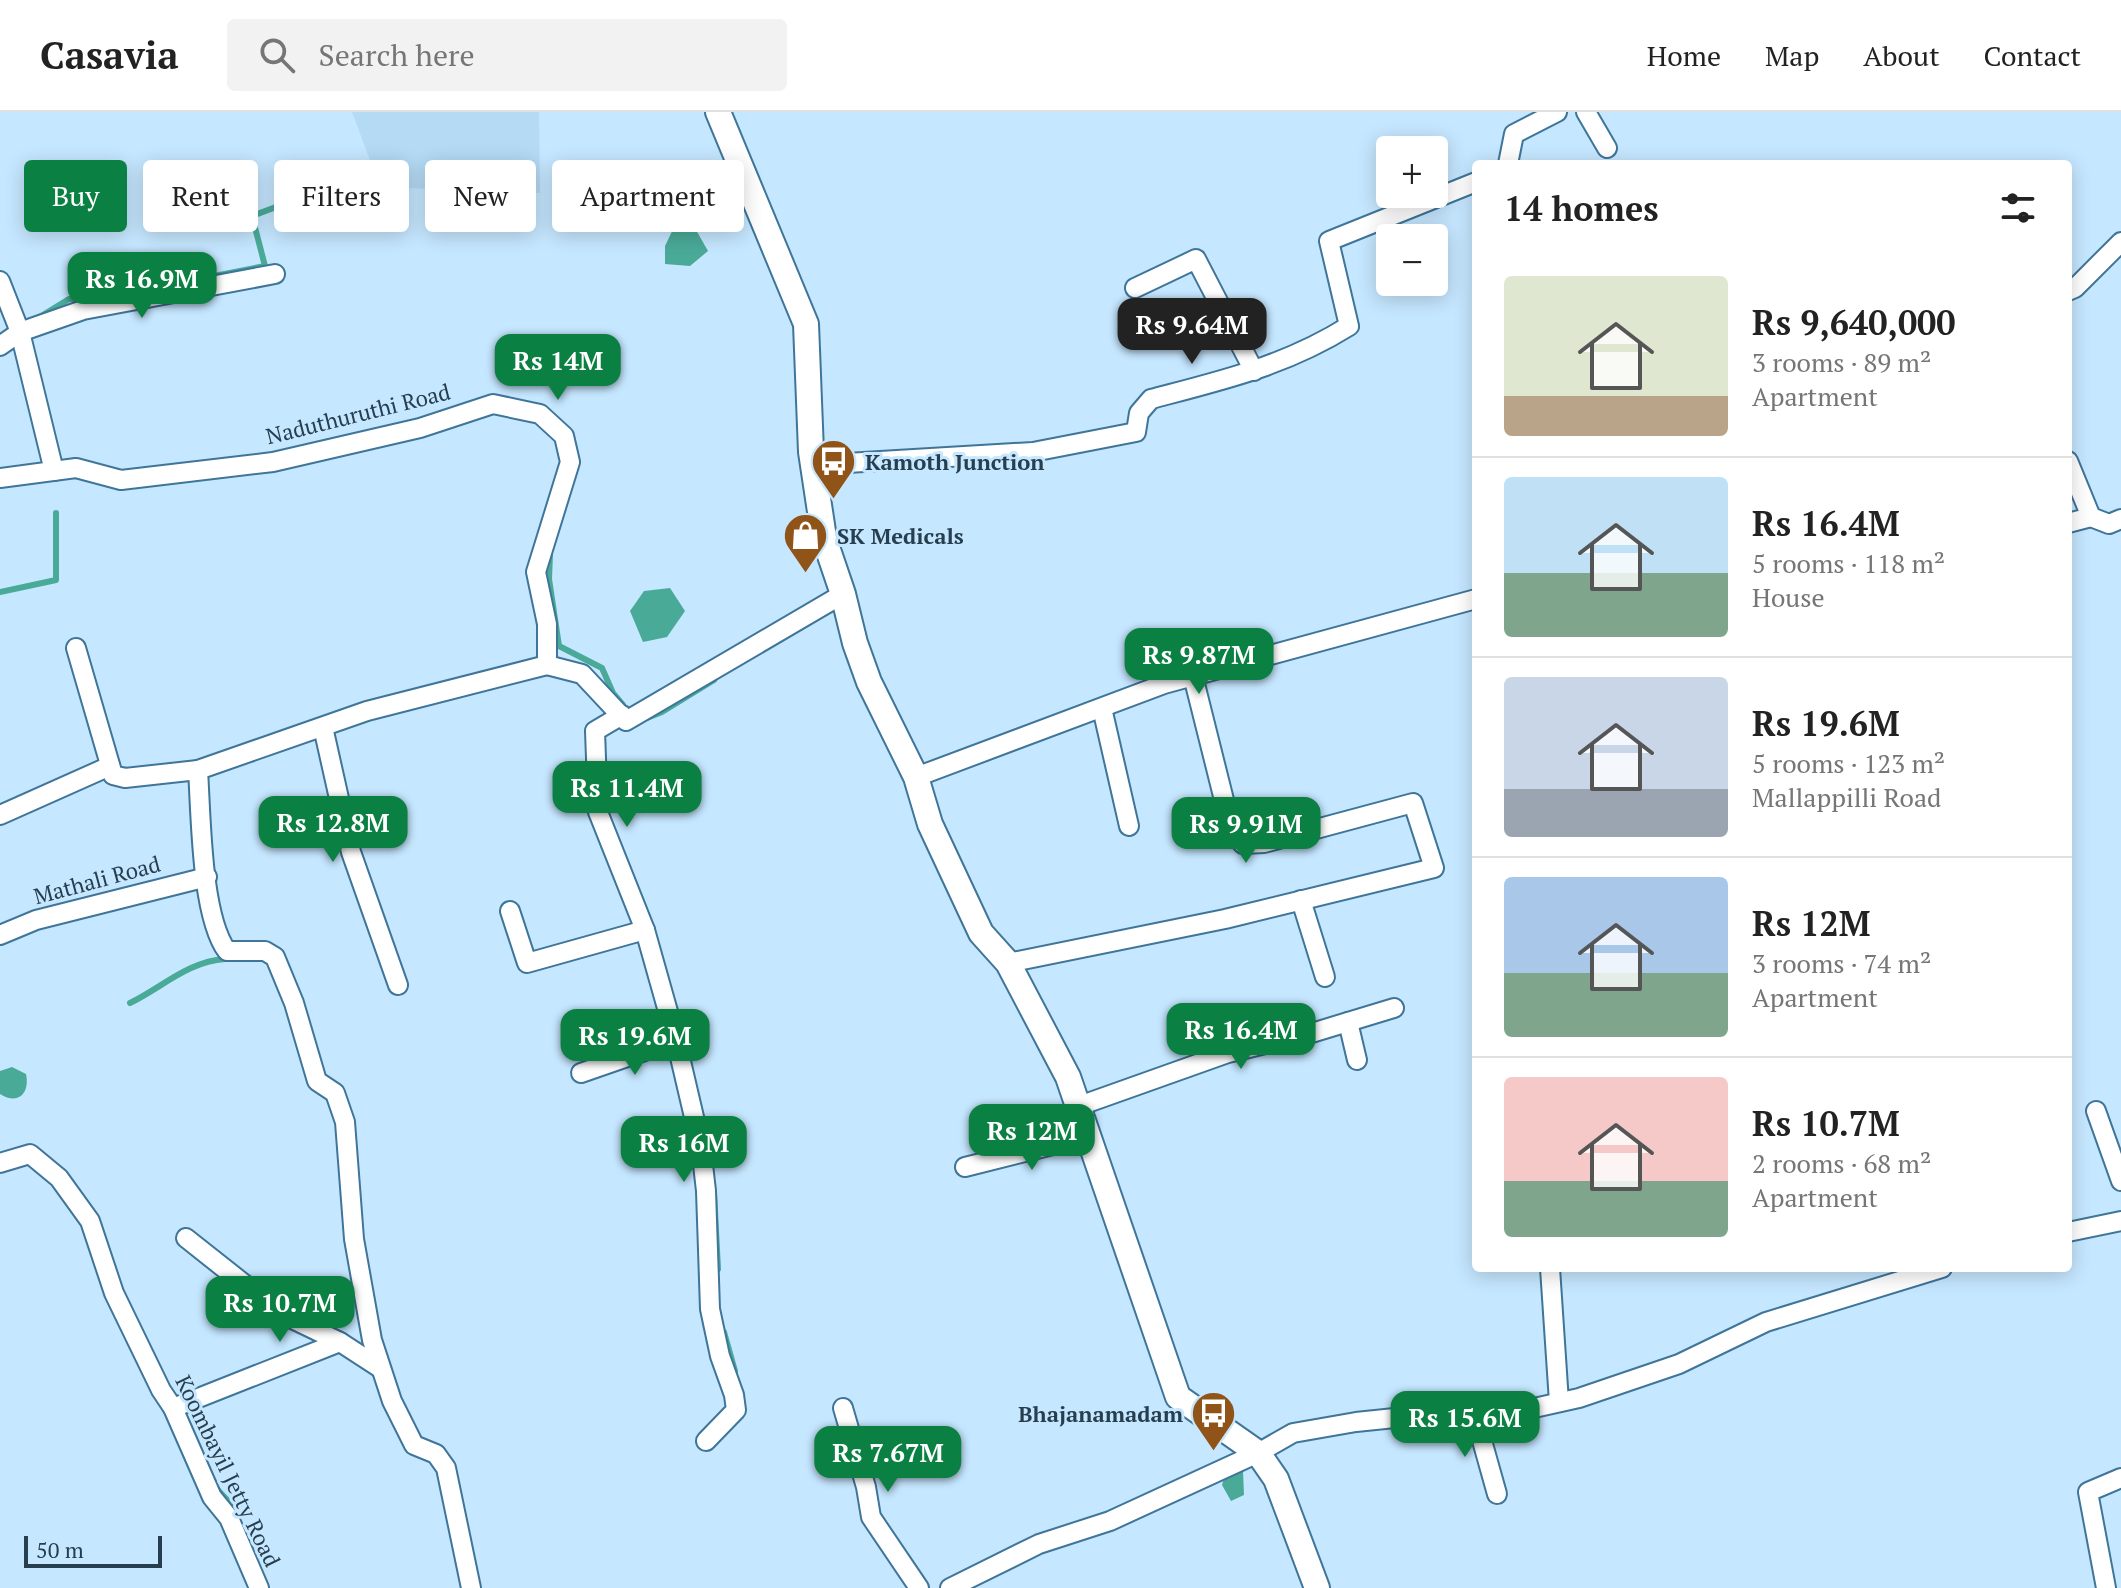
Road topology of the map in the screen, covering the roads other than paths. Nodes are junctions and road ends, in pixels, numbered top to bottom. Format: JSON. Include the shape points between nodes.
{"nodes":[{"id":1,"x":718,"y":112,"type":"edge"},
{"id":2,"x":1557,"y":112,"type":"edge"},
{"id":3,"x":1586,"y":112,"type":"edge"},
{"id":4,"x":1607,"y":148,"type":"dead end"},
{"id":5,"x":1509,"y":160,"type":"edge"},
{"id":6,"x":1472,"y":184,"type":"edge"},
{"id":7,"x":2121,"y":242,"type":"edge"},
{"id":8,"x":275,"y":274,"type":"dead end"},
{"id":9,"x":0,"y":281,"type":"edge"},
{"id":10,"x":1135,"y":288,"type":"dead end"},
{"id":11,"x":2072,"y":289,"type":"edge"},
{"id":12,"x":20,"y":332,"type":"junction"},
{"id":13,"x":0,"y":346,"type":"edge"},
{"id":14,"x":1254,"y":371,"type":"junction"},
{"id":15,"x":813,"y":465,"type":"junction"},
{"id":16,"x":54,"y":471,"type":"junction"},
{"id":17,"x":2072,"y":471,"type":"edge"},
{"id":18,"x":0,"y":478,"type":"edge"},
{"id":19,"x":2091,"y":517,"type":"junction"},
{"id":20,"x":2121,"y":519,"type":"edge"},
{"id":21,"x":2072,"y":522,"type":"edge"},
{"id":22,"x":843,"y":594,"type":"junction"},
{"id":23,"x":1472,"y":600,"type":"edge"},
{"id":24,"x":76,"y":648,"type":"dead end"},
{"id":25,"x":547,"y":665,"type":"junction"},
{"id":26,"x":1193,"y":676,"type":"junction"},
{"id":27,"x":1102,"y":708,"type":"junction"},
{"id":28,"x":622,"y":715,"type":"junction"},
{"id":29,"x":323,"y":727,"type":"junction"},
{"id":30,"x":110,"y":766,"type":"junction"},
{"id":31,"x":198,"y":770,"type":"junction"},
{"id":32,"x":916,"y":777,"type":"junction"},
{"id":33,"x":0,"y":815,"type":"edge"},
{"id":34,"x":1129,"y":826,"type":"dead end"},
{"id":35,"x":207,"y":877,"type":"junction"},
{"id":36,"x":1301,"y":900,"type":"junction"},
{"id":37,"x":510,"y":911,"type":"dead end"},
{"id":38,"x":645,"y":930,"type":"junction"},
{"id":39,"x":0,"y":935,"type":"edge"},
{"id":40,"x":1008,"y":963,"type":"junction"},
{"id":41,"x":1325,"y":977,"type":"dead end"},
{"id":42,"x":398,"y":985,"type":"dead end"},
{"id":43,"x":1394,"y":1008,"type":"dead end"},
{"id":44,"x":1348,"y":1022,"type":"junction"},
{"id":45,"x":676,"y":1040,"type":"junction"},
{"id":46,"x":1357,"y":1060,"type":"dead end"},
{"id":47,"x":581,"y":1073,"type":"dead end"},
{"id":48,"x":1079,"y":1106,"type":"junction"},
{"id":49,"x":2096,"y":1111,"type":"dead end"},
{"id":50,"x":1089,"y":1136,"type":"junction"},
{"id":51,"x":0,"y":1163,"type":"edge"},
{"id":52,"x":965,"y":1167,"type":"dead end"},
{"id":53,"x":2121,"y":1181,"type":"edge"},
{"id":54,"x":2121,"y":1221,"type":"edge"},
{"id":55,"x":2072,"y":1231,"type":"edge"},
{"id":56,"x":186,"y":1238,"type":"dead end"},
{"id":57,"x":1550,"y":1272,"type":"edge"},
{"id":58,"x":1929,"y":1272,"type":"edge"},
{"id":59,"x":340,"y":1342,"type":"junction"},
{"id":60,"x":380,"y":1368,"type":"junction"},
{"id":61,"x":1559,"y":1402,"type":"junction"},
{"id":62,"x":173,"y":1408,"type":"junction"},
{"id":63,"x":843,"y":1408,"type":"dead end"},
{"id":64,"x":1474,"y":1412,"type":"junction"},
{"id":65,"x":706,"y":1441,"type":"dead end"},
{"id":66,"x":1258,"y":1453,"type":"junction"},
{"id":67,"x":2121,"y":1478,"type":"edge"},
{"id":68,"x":1497,"y":1494,"type":"dead end"},
{"id":69,"x":259,"y":1588,"type":"edge"},
{"id":70,"x":471,"y":1588,"type":"edge"},
{"id":71,"x":919,"y":1588,"type":"edge"},
{"id":72,"x":950,"y":1588,"type":"edge"},
{"id":73,"x":1317,"y":1588,"type":"edge"},
{"id":74,"x":2106,"y":1588,"type":"edge"}],
"edges":[{"from":1,"to":15,"type":"main road","via":[[806,324]]},
{"from":2,"to":5,"type":"street","via":[[1514,134]]},
{"from":3,"to":4,"type":"street"},
{"from":6,"to":14,"type":"street","via":[[1329,241],[1349,326],[1318,346]]},
{"from":7,"to":11,"type":"street"},
{"from":8,"to":12,"type":"street","via":[[83,310]]},
{"from":9,"to":12,"type":"street"},
{"from":10,"to":14,"type":"street","via":[[1196,259]]},
{"from":12,"to":13,"type":"street"},
{"from":12,"to":16,"type":"street"},
{"from":14,"to":15,"type":"street","via":[[1151,399],[1139,413],[1136,432],[1115,437],[1033,452]]},
{"from":15,"to":22,"type":"main road","via":[[824,538]]},
{"from":16,"to":18,"type":"street","name":"Naduthuruthi Road"},
{"from":16,"to":25,"type":"street","name":"Naduthuruthi Road","via":[[76,468],[121,480],[273,462],[420,428],[493,404],[540,414],[564,436],[570,462],[536,572],[547,624]]},
{"from":17,"to":19,"type":"street"},
{"from":19,"to":20,"type":"street","via":[[2109,524]]},
{"from":19,"to":21,"type":"street"},
{"from":22,"to":28,"type":"street","via":[[626,721]]},
{"from":22,"to":32,"type":"main road","via":[[869,682]]},
{"from":23,"to":26,"type":"street"},
{"from":24,"to":30,"type":"street"},
{"from":25,"to":28,"type":"street","via":[[582,674]]},
{"from":25,"to":29,"type":"street"},
{"from":26,"to":27,"type":"street"},
{"from":26,"to":36,"type":"street","via":[[1232,832],[1243,844],[1413,803],[1434,868]]},
{"from":27,"to":32,"type":"street"},
{"from":27,"to":34,"type":"street"},
{"from":28,"to":38,"type":"street","via":[[599,729],[598,812]]},
{"from":29,"to":31,"type":"street"},
{"from":29,"to":42,"type":"street","via":[[351,852]]},
{"from":30,"to":31,"type":"street","via":[[113,775],[125,778]]},
{"from":30,"to":33,"type":"street"},
{"from":31,"to":35,"type":"street"},
{"from":32,"to":40,"type":"main road","via":[[930,824],[981,933]]},
{"from":35,"to":39,"type":"street","name":"Mathali Road","via":[[36,920]]},
{"from":35,"to":60,"type":"street","via":[[219,940],[227,951],[265,951],[275,957],[317,1081],[335,1093],[345,1122],[354,1239]]},
{"from":36,"to":40,"type":"street"},
{"from":36,"to":41,"type":"street"},
{"from":37,"to":38,"type":"street","via":[[527,963]]},
{"from":38,"to":45,"type":"street"},
{"from":40,"to":48,"type":"main road"},
{"from":43,"to":44,"type":"street"},
{"from":44,"to":46,"type":"street"},
{"from":44,"to":48,"type":"street","via":[[1228,1053]]},
{"from":45,"to":47,"type":"street"},
{"from":45,"to":65,"type":"street","via":[[701,1147],[710,1309],[736,1410]]},
{"from":48,"to":50,"type":"main road"},
{"from":49,"to":53,"type":"street"},
{"from":50,"to":52,"type":"street"},
{"from":50,"to":66,"type":"main road","via":[[1178,1397]]},
{"from":51,"to":62,"type":"street","name":"Koombayil Jetty Road","via":[[30,1154],[59,1178],[90,1221],[114,1293]]},
{"from":54,"to":55,"type":"street"},
{"from":56,"to":59,"type":"street","via":[[282,1314]]},
{"from":57,"to":61,"type":"street"},
{"from":58,"to":61,"type":"street","via":[[1766,1322],[1679,1364]]},
{"from":59,"to":60,"type":"street"},
{"from":59,"to":62,"type":"street"},
{"from":60,"to":70,"type":"street","via":[[414,1445],[436,1454],[446,1468]]},
{"from":61,"to":64,"type":"street","via":[[1516,1412]]},
{"from":62,"to":69,"type":"street","name":"Koombayil Jetty Road"},
{"from":63,"to":71,"type":"street","via":[[871,1517]]},
{"from":64,"to":66,"type":"street","via":[[1293,1433]]},
{"from":64,"to":68,"type":"street"},
{"from":66,"to":72,"type":"street","via":[[1110,1521],[1039,1544]]},
{"from":66,"to":73,"type":"main road","via":[[1276,1479]]},
{"from":67,"to":74,"type":"street","via":[[2088,1492]]}]}
